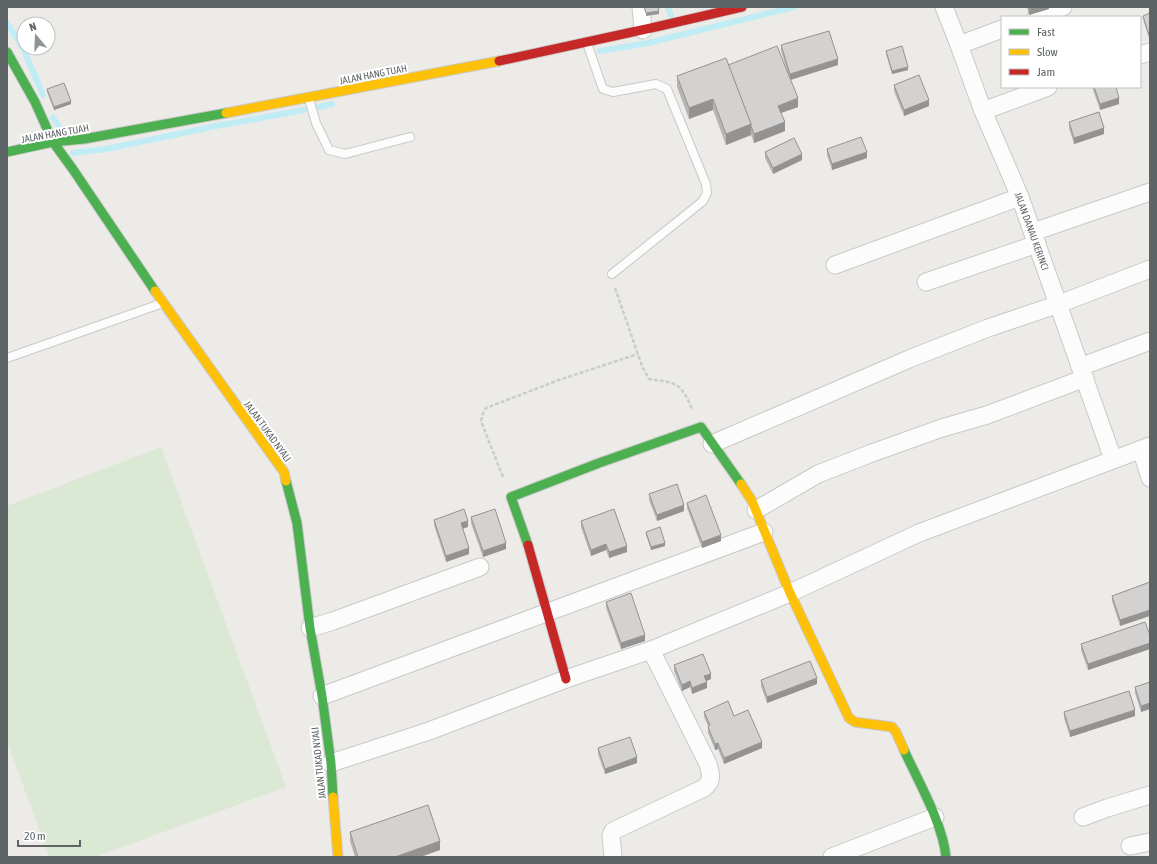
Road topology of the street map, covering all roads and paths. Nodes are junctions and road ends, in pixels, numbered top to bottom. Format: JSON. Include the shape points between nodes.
{"nodes":[{"id":1,"x":641,"y":7,"type":"edge"},
{"id":2,"x":742,"y":7,"type":"edge"},
{"id":3,"x":944,"y":7,"type":"edge"},
{"id":4,"x":1063,"y":7,"type":"edge"},
{"id":5,"x":1039,"y":16,"type":"edge"},
{"id":6,"x":1001,"y":29,"type":"edge"},
{"id":7,"x":643,"y":30,"type":"junction"},
{"id":8,"x":588,"y":43,"type":"junction"},
{"id":9,"x":959,"y":45,"type":"junction"},
{"id":10,"x":7,"y":52,"type":"edge"},
{"id":11,"x":1045,"y":88,"type":"edge"},
{"id":12,"x":308,"y":98,"type":"junction"},
{"id":13,"x":983,"y":111,"type":"junction"},
{"id":14,"x":410,"y":137,"type":"dead end"},
{"id":15,"x":53,"y":142,"type":"junction"},
{"id":16,"x":7,"y":152,"type":"edge"},
{"id":17,"x":1150,"y":192,"type":"edge"},
{"id":18,"x":1020,"y":196,"type":"junction"},
{"id":19,"x":1035,"y":238,"type":"junction"},
{"id":20,"x":835,"y":265,"type":"dead end"},
{"id":21,"x":1150,"y":269,"type":"edge"},
{"id":22,"x":612,"y":274,"type":"joint"},
{"id":23,"x":926,"y":282,"type":"dead end"},
{"id":24,"x":163,"y":303,"type":"junction"},
{"id":25,"x":1059,"y":304,"type":"junction"},
{"id":26,"x":1150,"y":341,"type":"edge"},
{"id":27,"x":638,"y":354,"type":"junction"},
{"id":28,"x":7,"y":358,"type":"edge"},
{"id":29,"x":1082,"y":372,"type":"junction"},
{"id":30,"x":701,"y":427,"type":"junction"},
{"id":31,"x":712,"y":444,"type":"junction"},
{"id":32,"x":1146,"y":447,"type":"edge"},
{"id":33,"x":1113,"y":459,"type":"junction"},
{"id":34,"x":1150,"y":478,"type":"edge"},
{"id":35,"x":510,"y":497,"type":"junction"},
{"id":36,"x":756,"y":510,"type":"junction"},
{"id":37,"x":764,"y":532,"type":"junction"},
{"id":38,"x":480,"y":567,"type":"dead end"},
{"id":39,"x":790,"y":593,"type":"junction"},
{"id":40,"x":548,"y":612,"type":"junction"},
{"id":41,"x":310,"y":628,"type":"junction"},
{"id":42,"x":651,"y":650,"type":"junction"},
{"id":43,"x":566,"y":679,"type":"junction"},
{"id":44,"x":322,"y":696,"type":"junction"},
{"id":45,"x":331,"y":763,"type":"junction"},
{"id":46,"x":1150,"y":795,"type":"edge"},
{"id":47,"x":1083,"y":817,"type":"dead end"},
{"id":48,"x":935,"y":818,"type":"junction"},
{"id":49,"x":1150,"y":842,"type":"edge"},
{"id":50,"x":1130,"y":846,"type":"dead end"},
{"id":51,"x":338,"y":857,"type":"edge"},
{"id":52,"x":613,"y":857,"type":"edge"},
{"id":53,"x":832,"y":857,"type":"edge"},
{"id":54,"x":946,"y":857,"type":"edge"}],
"edges":[{"from":1,"to":7,"type":"street"},
{"from":2,"to":7,"type":"street","name":"JALAN HANG TUAH"},
{"from":3,"to":9,"type":"street","name":"JALAN DANAU KERINCI"},
{"from":4,"to":5,"type":"street"},
{"from":6,"to":9,"type":"street"},
{"from":7,"to":8,"type":"street","name":"JALAN HANG TUAH"},
{"from":8,"to":12,"type":"street","name":"JALAN HANG TUAH"},
{"from":8,"to":22,"type":"lane","via":[[603,89],[613,92],[656,84],[667,89],[706,184],[703,201]]},
{"from":9,"to":13,"type":"street","name":"JALAN DANAU KERINCI"},
{"from":10,"to":15,"type":"street","name":"JALAN TUKAD NYALI","via":[[35,102]]},
{"from":11,"to":13,"type":"street"},
{"from":12,"to":14,"type":"lane","via":[[329,150],[345,154]]},
{"from":12,"to":15,"type":"street","name":"JALAN HANG TUAH","via":[[84,139]]},
{"from":13,"to":18,"type":"street","name":"JALAN DANAU KERINCI"},
{"from":15,"to":16,"type":"street","name":"JALAN HANG TUAH"},
{"from":15,"to":24,"type":"street","name":"JALAN TUKAD NYALI"},
{"from":17,"to":19,"type":"street"},
{"from":18,"to":19,"type":"street","name":"JALAN DANAU KERINCI"},
{"from":18,"to":20,"type":"street"},
{"from":19,"to":23,"type":"street"},
{"from":19,"to":25,"type":"street","name":"JALAN DANAU KERINCI"},
{"from":21,"to":25,"type":"street"},
{"from":22,"to":27,"type":"path"},
{"from":24,"to":28,"type":"lane"},
{"from":24,"to":41,"type":"street","name":"JALAN TUKAD NYALI","via":[[284,472],[297,522]]},
{"from":25,"to":29,"type":"street","name":"JALAN DANAU KERINCI"},
{"from":25,"to":31,"type":"street","via":[[909,359]]},
{"from":26,"to":29,"type":"street"},
{"from":27,"to":30,"type":"path","via":[[649,379],[670,382],[686,394]]},
{"from":27,"to":35,"type":"path","via":[[486,408],[481,421]]},
{"from":29,"to":33,"type":"street","name":"JALAN DANAU KERINCI"},
{"from":29,"to":36,"type":"street","via":[[988,415],[942,428],[818,474]]},
{"from":30,"to":31,"type":"street"},
{"from":30,"to":35,"type":"street"},
{"from":31,"to":36,"type":"street"},
{"from":32,"to":33,"type":"street"},
{"from":32,"to":34,"type":"street"},
{"from":33,"to":39,"type":"street","via":[[908,537]]},
{"from":35,"to":40,"type":"street","via":[[532,557]]},
{"from":36,"to":37,"type":"street"},
{"from":37,"to":39,"type":"street"},
{"from":37,"to":40,"type":"street"},
{"from":38,"to":41,"type":"street"},
{"from":39,"to":42,"type":"street"},
{"from":39,"to":48,"type":"street","via":[[849,718],[855,722],[892,727]]},
{"from":40,"to":43,"type":"street"},
{"from":40,"to":44,"type":"street"},
{"from":41,"to":44,"type":"street","name":"JALAN TUKAD NYALI"},
{"from":42,"to":43,"type":"street"},
{"from":42,"to":52,"type":"street","via":[[708,764],[711,777],[704,788],[613,831]]},
{"from":43,"to":45,"type":"street","via":[[429,731]]},
{"from":44,"to":45,"type":"street","name":"JALAN TUKAD NYALI"},
{"from":45,"to":51,"type":"street","name":"JALAN TUKAD NYALI"},
{"from":46,"to":47,"type":"street"},
{"from":48,"to":53,"type":"street"},
{"from":48,"to":54,"type":"street","via":[[945,845]]},
{"from":49,"to":50,"type":"street"}]}
